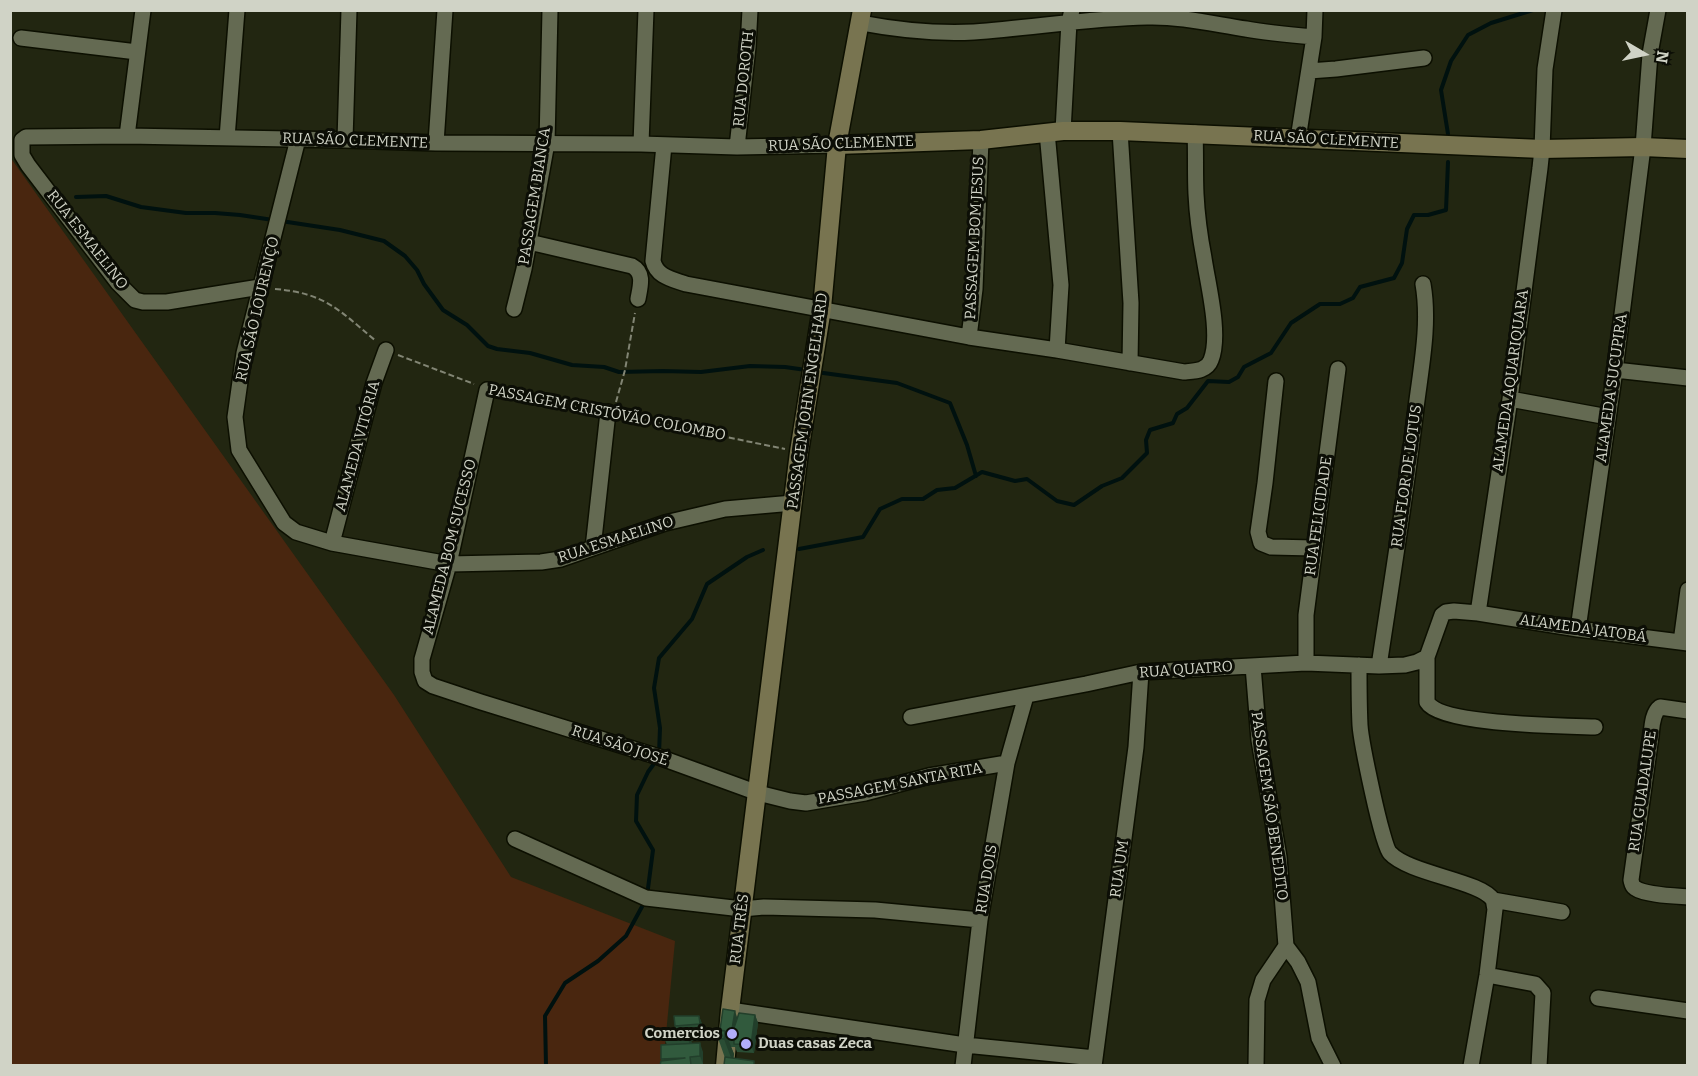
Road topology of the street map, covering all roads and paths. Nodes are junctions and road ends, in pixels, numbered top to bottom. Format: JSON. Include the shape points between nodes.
{"nodes":[{"id":1,"x":143,"y":10,"type":"edge"},
{"id":2,"x":237,"y":10,"type":"edge"},
{"id":3,"x":349,"y":10,"type":"edge"},
{"id":4,"x":446,"y":10,"type":"edge"},
{"id":5,"x":550,"y":10,"type":"edge"},
{"id":6,"x":646,"y":10,"type":"edge"},
{"id":7,"x":750,"y":10,"type":"edge"},
{"id":8,"x":1315,"y":10,"type":"edge"},
{"id":9,"x":1554,"y":10,"type":"edge"},
{"id":10,"x":1658,"y":10,"type":"edge"},
{"id":11,"x":1071,"y":16,"type":"edge"},
{"id":12,"x":861,"y":17,"type":"edge"},
{"id":13,"x":1314,"y":37,"type":"junction"},
{"id":14,"x":21,"y":38,"type":"dead end"},
{"id":15,"x":137,"y":52,"type":"junction"},
{"id":16,"x":1424,"y":58,"type":"dead end"},
{"id":17,"x":1309,"y":71,"type":"junction"},
{"id":18,"x":1120,"y":131,"type":"junction"},
{"id":19,"x":1055,"y":132,"type":"junction"},
{"id":20,"x":1196,"y":133,"type":"junction"},
{"id":21,"x":127,"y":136,"type":"junction"},
{"id":22,"x":227,"y":138,"type":"junction"},
{"id":23,"x":298,"y":139,"type":"junction"},
{"id":24,"x":345,"y":140,"type":"junction"},
{"id":25,"x":981,"y":140,"type":"junction"},
{"id":26,"x":1299,"y":140,"type":"junction"},
{"id":27,"x":436,"y":143,"type":"junction"},
{"id":28,"x":547,"y":143,"type":"junction"},
{"id":29,"x":641,"y":144,"type":"junction"},
{"id":30,"x":664,"y":145,"type":"junction"},
{"id":31,"x":837,"y":145,"type":"junction"},
{"id":32,"x":737,"y":147,"type":"junction"},
{"id":33,"x":1643,"y":147,"type":"junction"},
{"id":34,"x":1542,"y":149,"type":"junction"},
{"id":35,"x":1688,"y":149,"type":"edge"},
{"id":36,"x":28,"y":165,"type":"joint"},
{"id":37,"x":529,"y":242,"type":"junction"},
{"id":38,"x":1423,"y":285,"type":"dead end"},
{"id":39,"x":261,"y":287,"type":"junction"},
{"id":40,"x":638,"y":299,"type":"joint"},
{"id":41,"x":822,"y":308,"type":"junction"},
{"id":42,"x":514,"y":309,"type":"dead end"},
{"id":43,"x":969,"y":337,"type":"junction"},
{"id":44,"x":386,"y":350,"type":"junction"},
{"id":45,"x":1057,"y":350,"type":"junction"},
{"id":46,"x":1130,"y":363,"type":"junction"},
{"id":47,"x":1338,"y":369,"type":"dead end"},
{"id":48,"x":1615,"y":370,"type":"junction"},
{"id":49,"x":1688,"y":378,"type":"edge"},
{"id":50,"x":1276,"y":381,"type":"dead end"},
{"id":51,"x":487,"y":390,"type":"junction"},
{"id":52,"x":1510,"y":399,"type":"junction"},
{"id":53,"x":610,"y":413,"type":"junction"},
{"id":54,"x":1608,"y":417,"type":"junction"},
{"id":55,"x":800,"y":452,"type":"junction"},
{"id":56,"x":793,"y":503,"type":"junction"},
{"id":57,"x":332,"y":543,"type":"junction"},
{"id":58,"x":593,"y":548,"type":"junction"},
{"id":59,"x":1314,"y":548,"type":"junction"},
{"id":60,"x":449,"y":564,"type":"junction"},
{"id":61,"x":1688,"y":590,"type":"edge"},
{"id":62,"x":1478,"y":613,"type":"junction"},
{"id":63,"x":1578,"y":629,"type":"junction"},
{"id":64,"x":1684,"y":643,"type":"edge"},
{"id":65,"x":1427,"y":657,"type":"junction"},
{"id":66,"x":1306,"y":663,"type":"junction"},
{"id":67,"x":1359,"y":665,"type":"junction"},
{"id":68,"x":1253,"y":666,"type":"junction"},
{"id":69,"x":1378,"y":666,"type":"junction"},
{"id":70,"x":1141,"y":672,"type":"junction"},
{"id":71,"x":1026,"y":696,"type":"junction"},
{"id":72,"x":481,"y":702,"type":"joint"},
{"id":73,"x":1688,"y":711,"type":"edge"},
{"id":74,"x":910,"y":717,"type":"dead end"},
{"id":75,"x":1595,"y":727,"type":"dead end"},
{"id":76,"x":1007,"y":763,"type":"junction"},
{"id":77,"x":758,"y":793,"type":"junction"},
{"id":78,"x":516,"y":839,"type":"dead end"},
{"id":79,"x":1688,"y":897,"type":"edge"},
{"id":80,"x":1493,"y":900,"type":"junction"},
{"id":81,"x":742,"y":909,"type":"junction"},
{"id":82,"x":1562,"y":912,"type":"dead end"},
{"id":83,"x":981,"y":921,"type":"junction"},
{"id":84,"x":1286,"y":946,"type":"junction"},
{"id":85,"x":1487,"y":975,"type":"junction"},
{"id":86,"x":1598,"y":998,"type":"dead end"},
{"id":87,"x":730,"y":1010,"type":"junction"},
{"id":88,"x":1688,"y":1011,"type":"edge"},
{"id":89,"x":965,"y":1045,"type":"junction"},
{"id":90,"x":1094,"y":1062,"type":"edge"},
{"id":91,"x":725,"y":1065,"type":"edge"},
{"id":92,"x":963,"y":1065,"type":"edge"},
{"id":93,"x":1256,"y":1065,"type":"edge"},
{"id":94,"x":1333,"y":1065,"type":"edge"},
{"id":95,"x":1471,"y":1065,"type":"edge"},
{"id":96,"x":1539,"y":1065,"type":"edge"}],
"edges":[{"from":1,"to":15,"type":"street"},
{"from":2,"to":22,"type":"street"},
{"from":3,"to":24,"type":"street"},
{"from":4,"to":27,"type":"street"},
{"from":5,"to":28,"type":"street","name":"PASSAGEM BIANCA"},
{"from":6,"to":29,"type":"street"},
{"from":7,"to":32,"type":"street","name":"RUA DOROTH"},
{"from":8,"to":13,"type":"street"},
{"from":9,"to":34,"type":"street","name":"ALAMEDA AQUARIQUARA","via":[[1545,69]]},
{"from":10,"to":33,"type":"street","name":"ALAMEDA SUCUPIRA","via":[[1650,54]]},
{"from":11,"to":12,"type":"street","via":[[973,32],[904,30]]},
{"from":11,"to":13,"type":"street","via":[[1180,18]]},
{"from":11,"to":19,"type":"street"},
{"from":12,"to":31,"type":"main road","name":"PASSAGEM JOHN ENGELHARD"},
{"from":13,"to":17,"type":"street"},
{"from":14,"to":15,"type":"street"},
{"from":15,"to":21,"type":"street"},
{"from":16,"to":17,"type":"street"},
{"from":17,"to":26,"type":"street"},
{"from":18,"to":19,"type":"main road","name":"RUA SÃO CLEMENTE"},
{"from":18,"to":20,"type":"main road","name":"RUA SÃO CLEMENTE"},
{"from":18,"to":46,"type":"street","via":[[1131,303]]},
{"from":19,"to":25,"type":"main road","name":"RUA SÃO CLEMENTE"},
{"from":19,"to":45,"type":"street","via":[[1061,285]]},
{"from":20,"to":26,"type":"main road","name":"RUA SÃO CLEMENTE"},
{"from":20,"to":46,"type":"street","via":[[1196,193],[1215,333],[1214,352],[1208,366],[1195,371]]},
{"from":21,"to":22,"type":"street","name":"RUA SÃO CLEMENTE"},
{"from":21,"to":36,"type":"street","name":"RUA SÃO CLEMENTE","via":[[26,137],[21,146]]},
{"from":22,"to":23,"type":"street","name":"RUA SÃO CLEMENTE"},
{"from":23,"to":24,"type":"street","name":"RUA SÃO CLEMENTE"},
{"from":23,"to":39,"type":"street","name":"RUA SÃO LOURENÇO"},
{"from":24,"to":27,"type":"street","name":"RUA SÃO CLEMENTE"},
{"from":25,"to":31,"type":"main road","name":"RUA SÃO CLEMENTE"},
{"from":25,"to":43,"type":"street","name":"PASSAGEM BOM JESUS","via":[[975,289]]},
{"from":26,"to":34,"type":"main road","name":"RUA SÃO CLEMENTE"},
{"from":27,"to":28,"type":"street","name":"RUA SÃO CLEMENTE"},
{"from":28,"to":29,"type":"street","name":"RUA SÃO CLEMENTE"},
{"from":28,"to":37,"type":"street","name":"PASSAGEM BIANCA"},
{"from":29,"to":30,"type":"street","name":"RUA SÃO CLEMENTE"},
{"from":30,"to":32,"type":"street","name":"RUA SÃO CLEMENTE"},
{"from":30,"to":41,"type":"street","via":[[655,268],[664,277],[686,284]]},
{"from":31,"to":32,"type":"street","name":"RUA SÃO CLEMENTE"},
{"from":31,"to":41,"type":"main road","name":"PASSAGEM JOHN ENGELHARD"},
{"from":33,"to":34,"type":"main road","name":"RUA SÃO CLEMENTE"},
{"from":33,"to":35,"type":"main road","name":"RUA SÃO CLEMENTE"},
{"from":33,"to":48,"type":"street","name":"ALAMEDA SUCUPIRA"},
{"from":34,"to":52,"type":"street","name":"ALAMEDA AQUARIQUARA"},
{"from":36,"to":39,"type":"street","name":"RUA ESMAELINO","via":[[135,300],[167,302]]},
{"from":37,"to":40,"type":"street","via":[[632,266],[640,277]]},
{"from":37,"to":42,"type":"street","name":"PASSAGEM BIANCA"},
{"from":38,"to":69,"type":"street","name":"RUA FLOR DE LOTUS","via":[[1426,309],[1419,383]]},
{"from":39,"to":44,"type":"path","name":"PASSAGEM CRISTÓVÃO COLOMBO","via":[[316,296],[336,307]]},
{"from":39,"to":57,"type":"street","name":"RUA SÃO LOURENÇO","via":[[244,353],[235,417],[240,450],[284,523],[296,532]]},
{"from":40,"to":53,"type":"path","via":[[625,370]]},
{"from":41,"to":43,"type":"street"},
{"from":41,"to":55,"type":"main road","name":"PASSAGEM JOHN ENGELHARD"},
{"from":43,"to":45,"type":"street"},
{"from":44,"to":51,"type":"path","name":"PASSAGEM CRISTÓVÃO COLOMBO"},
{"from":44,"to":57,"type":"street","name":"ALAMEDA VITÓRIA"},
{"from":45,"to":46,"type":"street"},
{"from":47,"to":59,"type":"street","name":"RUA FELICIDADE"},
{"from":48,"to":49,"type":"street"},
{"from":48,"to":54,"type":"street","name":"ALAMEDA SUCUPIRA"},
{"from":50,"to":59,"type":"street","via":[[1259,538],[1271,547]]},
{"from":51,"to":53,"type":"path","name":"PASSAGEM CRISTÓVÃO COLOMBO"},
{"from":51,"to":60,"type":"street","name":"ALAMEDA BOM SUCESSO"},
{"from":52,"to":54,"type":"street"},
{"from":52,"to":62,"type":"street","name":"ALAMEDA AQUARIQUARA"},
{"from":53,"to":55,"type":"path","name":"PASSAGEM CRISTÓVÃO COLOMBO"},
{"from":53,"to":58,"type":"street"},
{"from":54,"to":63,"type":"street","name":"ALAMEDA SUCUPIRA"},
{"from":55,"to":56,"type":"main road","name":"PASSAGEM JOHN ENGELHARD"},
{"from":56,"to":58,"type":"street","name":"RUA ESMAELINO","via":[[725,509],[665,523]]},
{"from":56,"to":77,"type":"main road","name":"PASSAGEM JOHN ENGELHARD"},
{"from":57,"to":60,"type":"street","name":"RUA ESMAELINO"},
{"from":58,"to":60,"type":"street","name":"RUA ESMAELINO","via":[[541,562]]},
{"from":59,"to":66,"type":"street","name":"RUA FELICIDADE","via":[[1306,615]]},
{"from":60,"to":72,"type":"street","name":"ALAMEDA BOM SUCESSO","via":[[422,659],[422,672],[425,681],[434,686]]},
{"from":61,"to":64,"type":"street"},
{"from":62,"to":63,"type":"street","name":"ALAMEDA JATOBÁ"},
{"from":62,"to":65,"type":"street","name":"ALAMEDA JATOBÁ","via":[[1454,611],[1442,615]]},
{"from":63,"to":64,"type":"street","name":"ALAMEDA JATOBÁ"},
{"from":65,"to":69,"type":"street","name":"RUA QUATRO","via":[[1405,665]]},
{"from":65,"to":75,"type":"street","via":[[1427,702],[1444,714]]},
{"from":66,"to":67,"type":"street","name":"RUA QUATRO"},
{"from":66,"to":68,"type":"street","name":"RUA QUATRO"},
{"from":67,"to":69,"type":"street","name":"RUA QUATRO"},
{"from":67,"to":80,"type":"street","via":[[1360,727],[1390,855],[1482,891]]},
{"from":68,"to":70,"type":"street","name":"RUA QUATRO"},
{"from":68,"to":84,"type":"street","name":"PASSAGEM SÃO BENEDITO","via":[[1259,740],[1279,857]]},
{"from":70,"to":71,"type":"street","name":"RUA QUATRO"},
{"from":70,"to":90,"type":"street","name":"RUA UM","via":[[1136,747]]},
{"from":71,"to":74,"type":"street","name":"RUA QUATRO"},
{"from":71,"to":76,"type":"street","name":"RUA DOIS"},
{"from":72,"to":77,"type":"street","name":"RUA SÃO JOSÉ"},
{"from":73,"to":79,"type":"street","name":"RUA GUADALUPE","via":[[1660,707],[1655,714],[1631,880],[1636,889]]},
{"from":76,"to":77,"type":"street","name":"PASSAGEM SANTA RITA","via":[[806,803]]},
{"from":76,"to":83,"type":"street","name":"RUA DOIS"},
{"from":77,"to":81,"type":"main road","name":"RUA TRÊS"},
{"from":78,"to":81,"type":"street","via":[[646,898]]},
{"from":80,"to":82,"type":"street"},
{"from":80,"to":85,"type":"street"},
{"from":81,"to":83,"type":"street","via":[[875,910]]},
{"from":81,"to":87,"type":"main road","name":"RUA TRÊS"},
{"from":83,"to":89,"type":"street","name":"RUA DOIS"},
{"from":84,"to":93,"type":"street","via":[[1263,980],[1257,1000]]},
{"from":84,"to":94,"type":"street","name":"PASSAGEM SÃO BENEDITO","via":[[1308,982],[1319,1038]]},
{"from":85,"to":95,"type":"street"},
{"from":85,"to":96,"type":"street","via":[[1534,984],[1543,993]]},
{"from":86,"to":88,"type":"street"},
{"from":87,"to":89,"type":"street"},
{"from":87,"to":91,"type":"main road","name":"RUA TRÊS"},
{"from":89,"to":90,"type":"street"},
{"from":89,"to":92,"type":"street","name":"RUA DOIS"}]}
